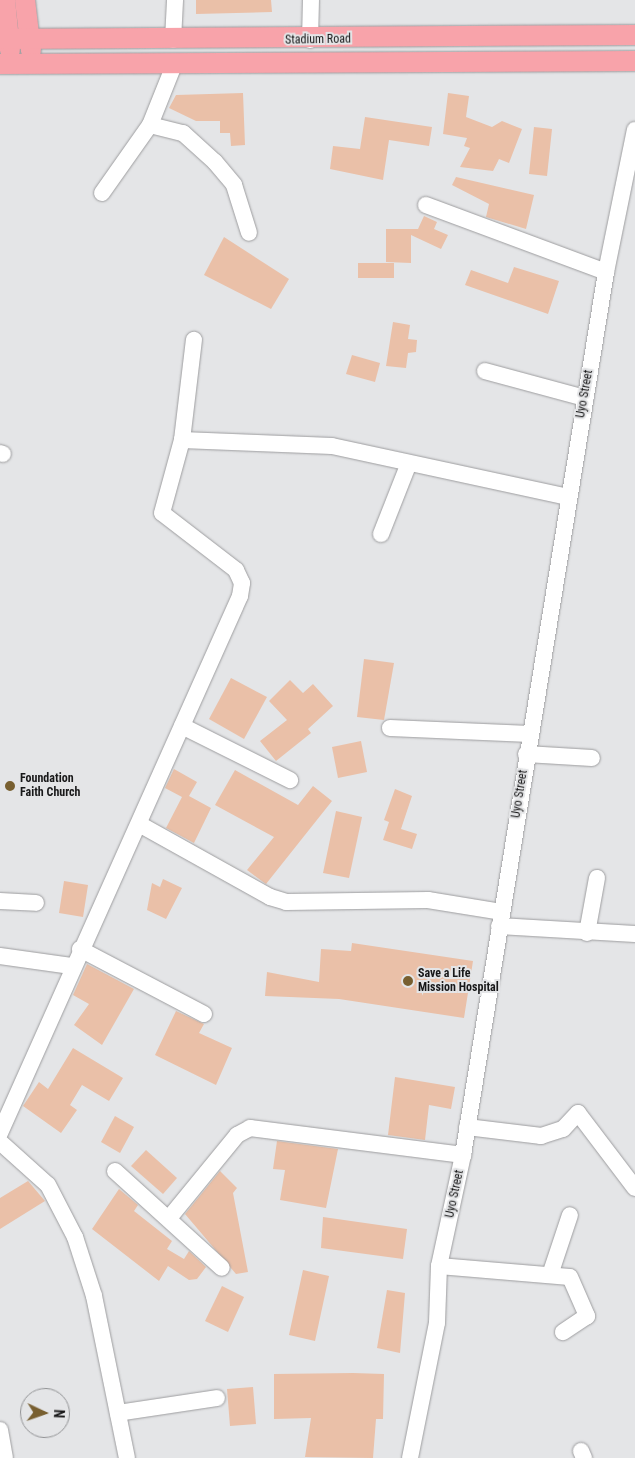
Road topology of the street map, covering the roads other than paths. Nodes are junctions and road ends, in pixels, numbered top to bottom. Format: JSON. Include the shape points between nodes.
{"nodes":[{"id":1,"x":5,"y":0,"type":"edge"},
{"id":2,"x":24,"y":0,"type":"edge"},
{"id":3,"x":175,"y":0,"type":"edge"},
{"id":4,"x":311,"y":0,"type":"edge"},
{"id":5,"x":635,"y":35,"type":"edge"},
{"id":6,"x":5,"y":39,"type":"edge"},
{"id":7,"x":31,"y":39,"type":"junction"},
{"id":8,"x":173,"y":40,"type":"junction"},
{"id":9,"x":310,"y":40,"type":"junction"},
{"id":10,"x":635,"y":61,"type":"edge"},
{"id":11,"x":32,"y":63,"type":"junction"},
{"id":12,"x":5,"y":64,"type":"edge"},
{"id":13,"x":174,"y":65,"type":"junction"},
{"id":14,"x":150,"y":125,"type":"junction"},
{"id":15,"x":635,"y":130,"type":"edge"},
{"id":16,"x":102,"y":193,"type":"dead end"},
{"id":17,"x":426,"y":205,"type":"dead end"},
{"id":18,"x":249,"y":233,"type":"dead end"},
{"id":19,"x":606,"y":272,"type":"junction"},
{"id":20,"x":194,"y":340,"type":"dead end"},
{"id":21,"x":486,"y":371,"type":"dead end"},
{"id":22,"x":585,"y":398,"type":"junction"},
{"id":23,"x":182,"y":440,"type":"junction"},
{"id":24,"x":409,"y":463,"type":"junction"},
{"id":25,"x":568,"y":497,"type":"junction"},
{"id":26,"x":381,"y":534,"type":"dead end"},
{"id":27,"x":182,"y":726,"type":"junction"},
{"id":28,"x":390,"y":728,"type":"dead end"},
{"id":29,"x":530,"y":734,"type":"junction"},
{"id":30,"x":526,"y":754,"type":"junction"},
{"id":31,"x":592,"y":758,"type":"dead end"},
{"id":32,"x":290,"y":780,"type":"dead end"},
{"id":33,"x":139,"y":824,"type":"junction"},
{"id":34,"x":597,"y":878,"type":"dead end"},
{"id":35,"x":0,"y":901,"type":"edge"},
{"id":36,"x":36,"y":903,"type":"dead end"},
{"id":37,"x":500,"y":919,"type":"junction"},
{"id":38,"x":587,"y":933,"type":"junction"},
{"id":39,"x":635,"y":934,"type":"edge"},
{"id":40,"x":80,"y":949,"type":"junction"},
{"id":41,"x":0,"y":956,"type":"edge"},
{"id":42,"x":71,"y":966,"type":"junction"},
{"id":43,"x":204,"y":1014,"type":"dead end"},
{"id":44,"x":467,"y":1127,"type":"junction"},
{"id":45,"x":0,"y":1133,"type":"edge"},
{"id":46,"x":0,"y":1142,"type":"edge"},
{"id":47,"x":463,"y":1155,"type":"junction"},
{"id":48,"x":115,"y":1171,"type":"dead end"},
{"id":49,"x":635,"y":1188,"type":"edge"},
{"id":50,"x":570,"y":1215,"type":"dead end"},
{"id":51,"x":170,"y":1217,"type":"junction"},
{"id":52,"x":439,"y":1266,"type":"junction"},
{"id":53,"x":222,"y":1268,"type":"dead end"},
{"id":54,"x":550,"y":1275,"type":"junction"},
{"id":55,"x":563,"y":1332,"type":"dead end"},
{"id":56,"x":217,"y":1398,"type":"dead end"},
{"id":57,"x":118,"y":1413,"type":"junction"},
{"id":58,"x":0,"y":1430,"type":"edge"},
{"id":59,"x":5,"y":1458,"type":"edge"},
{"id":60,"x":127,"y":1458,"type":"edge"},
{"id":61,"x":410,"y":1458,"type":"edge"}],
"edges":[{"from":1,"to":6,"type":"main road"},
{"from":2,"to":7,"type":"main road"},
{"from":3,"to":8,"type":"street"},
{"from":4,"to":9,"type":"street"},
{"from":5,"to":9,"type":"main road","name":"Stadium Road"},
{"from":6,"to":7,"type":"main road","name":"Stadium Road"},
{"from":6,"to":12,"type":"main road"},
{"from":7,"to":8,"type":"main road","name":"Stadium Road"},
{"from":7,"to":11,"type":"main road"},
{"from":8,"to":9,"type":"main road","name":"Stadium Road"},
{"from":10,"to":13,"type":"main road","name":"Stadium Road"},
{"from":11,"to":12,"type":"main road","name":"Stadium Road"},
{"from":11,"to":13,"type":"main road","name":"Stadium Road"},
{"from":13,"to":14,"type":"street"},
{"from":14,"to":16,"type":"street"},
{"from":14,"to":18,"type":"street","via":[[183,132],[215,162],[234,185]]},
{"from":15,"to":19,"type":"street","name":"Uyo Street"},
{"from":17,"to":19,"type":"street"},
{"from":19,"to":22,"type":"street","name":"Uyo Street"},
{"from":20,"to":23,"type":"street"},
{"from":21,"to":22,"type":"street"},
{"from":22,"to":25,"type":"street","name":"Uyo Street"},
{"from":23,"to":24,"type":"street","via":[[332,446]]},
{"from":23,"to":27,"type":"street","via":[[162,513],[236,570],[242,583],[240,596]]},
{"from":24,"to":25,"type":"street"},
{"from":24,"to":26,"type":"street"},
{"from":25,"to":29,"type":"street","name":"Uyo Street"},
{"from":27,"to":32,"type":"street"},
{"from":27,"to":33,"type":"street"},
{"from":28,"to":29,"type":"street"},
{"from":29,"to":30,"type":"street","name":"Uyo Street"},
{"from":30,"to":31,"type":"street"},
{"from":30,"to":37,"type":"street","name":"Uyo Street"},
{"from":33,"to":37,"type":"street","via":[[286,902],[428,900]]},
{"from":33,"to":40,"type":"street"},
{"from":34,"to":38,"type":"street"},
{"from":35,"to":36,"type":"street"},
{"from":37,"to":38,"type":"street"},
{"from":37,"to":44,"type":"street","name":"Uyo Street"},
{"from":38,"to":39,"type":"street"},
{"from":40,"to":42,"type":"street"},
{"from":40,"to":43,"type":"street"},
{"from":41,"to":42,"type":"street"},
{"from":42,"to":45,"type":"street"},
{"from":44,"to":47,"type":"street","name":"Uyo Street"},
{"from":44,"to":49,"type":"street","via":[[541,1136],[563,1129],[578,1113]]},
{"from":46,"to":57,"type":"street","via":[[48,1185],[62,1207],[94,1296]]},
{"from":47,"to":51,"type":"street","via":[[250,1128],[237,1135]]},
{"from":47,"to":52,"type":"street","name":"Uyo Street"},
{"from":48,"to":51,"type":"street"},
{"from":50,"to":54,"type":"street"},
{"from":51,"to":53,"type":"street"},
{"from":52,"to":54,"type":"street"},
{"from":52,"to":61,"type":"street","name":"Uyo Street","via":[[437,1323]]},
{"from":54,"to":55,"type":"street","via":[[570,1277],[586,1308],[586,1316]]},
{"from":56,"to":57,"type":"street"},
{"from":57,"to":60,"type":"street"},
{"from":58,"to":59,"type":"street"}]}
